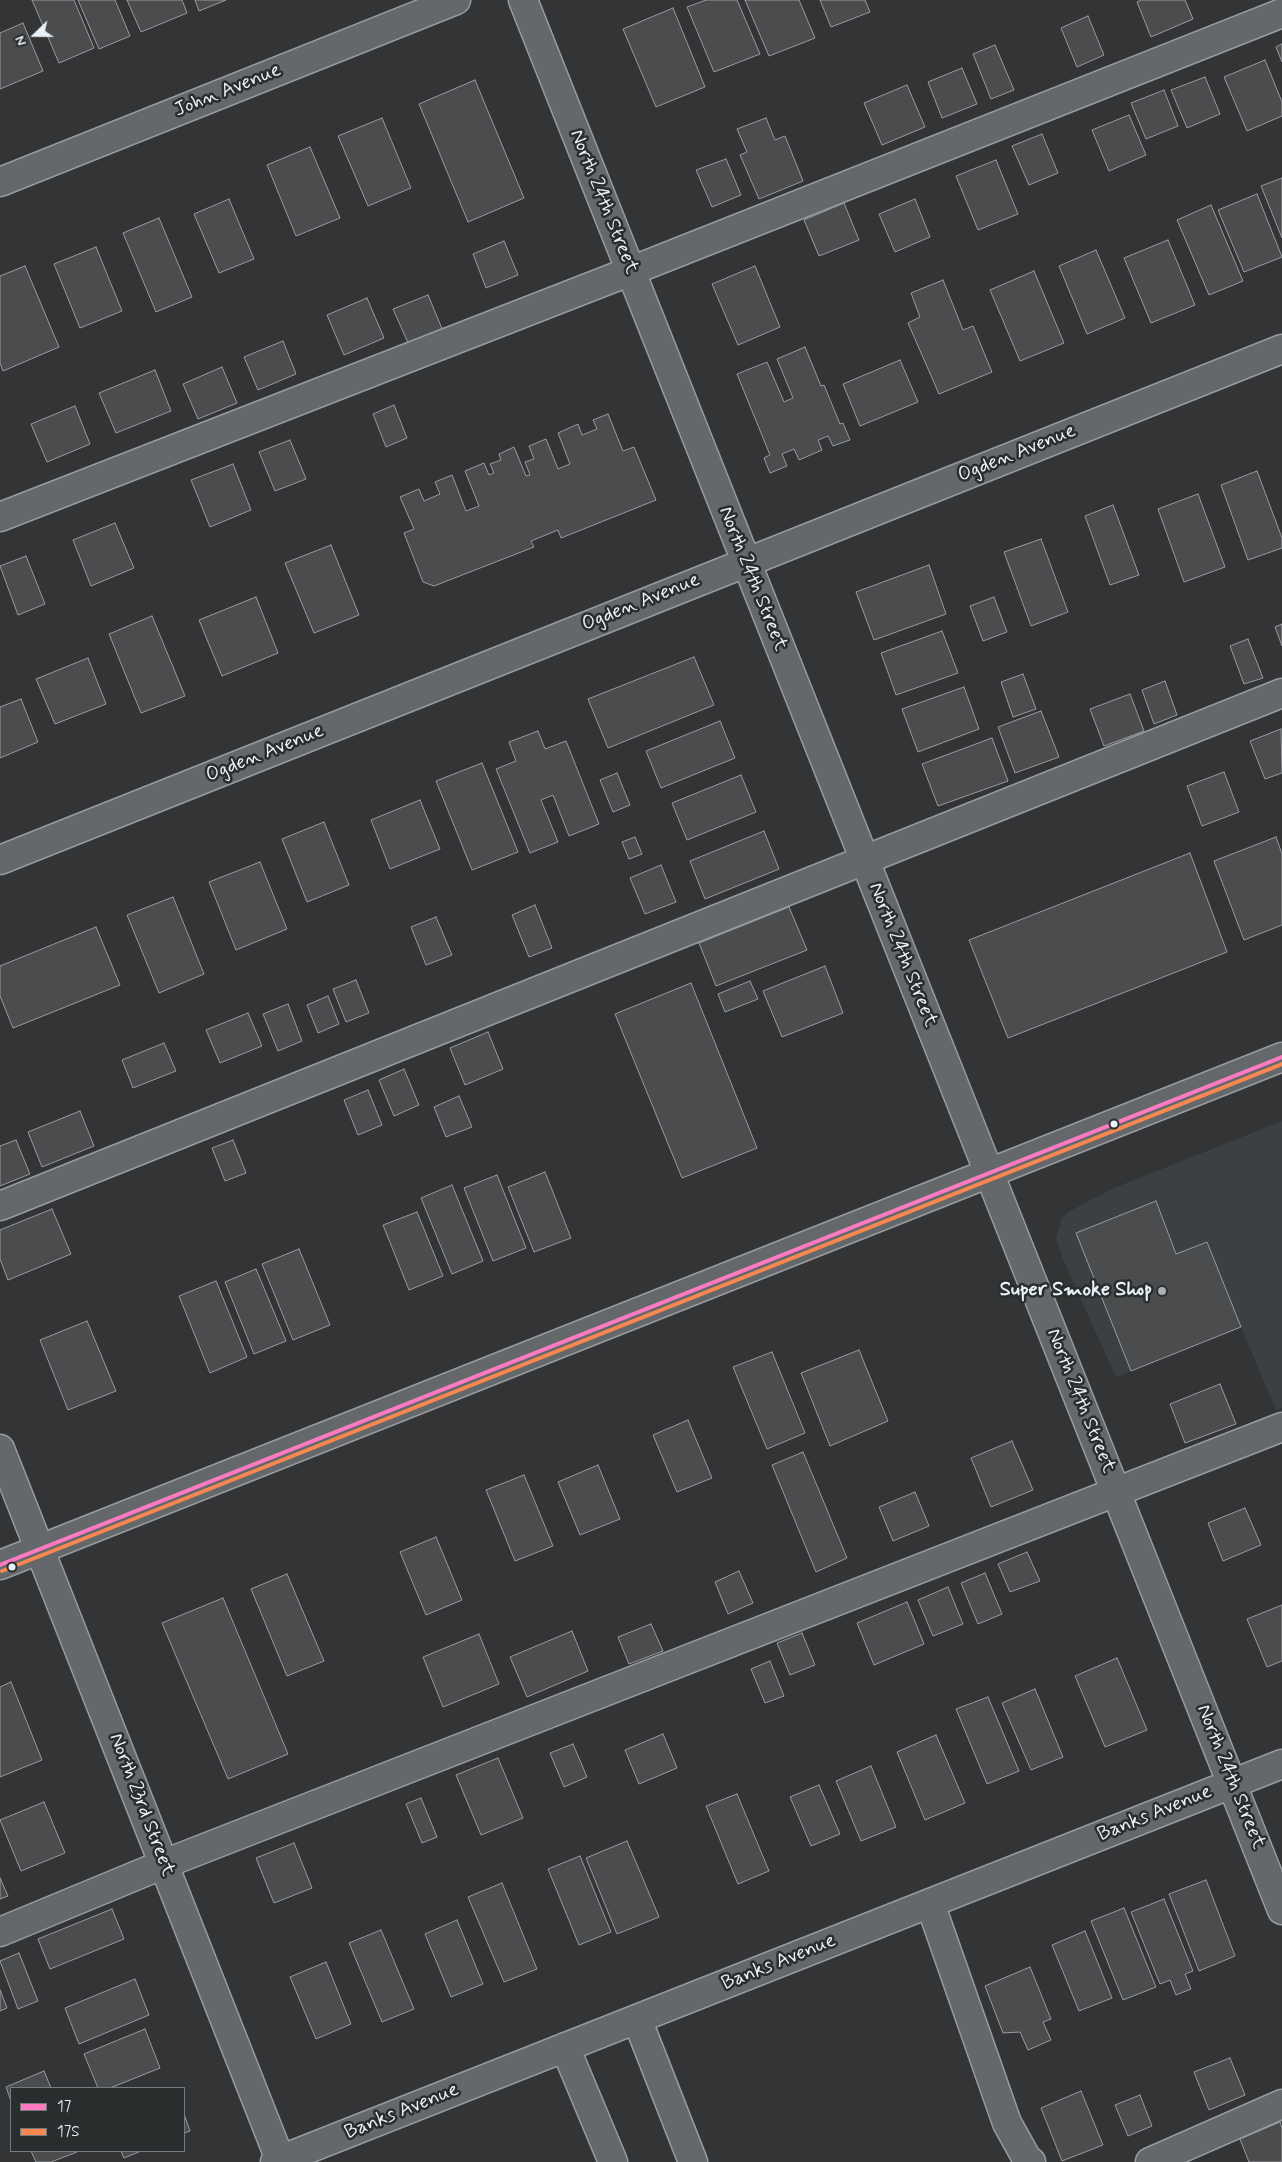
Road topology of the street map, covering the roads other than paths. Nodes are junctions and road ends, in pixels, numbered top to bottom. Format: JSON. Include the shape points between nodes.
{"nodes":[{"id":1,"x":456,"y":0,"type":"edge"},
{"id":2,"x":523,"y":0,"type":"edge"},
{"id":3,"x":1282,"y":13,"type":"edge"},
{"id":4,"x":0,"y":182,"type":"edge"},
{"id":5,"x":631,"y":271,"type":"junction"},
{"id":6,"x":1282,"y":349,"type":"edge"},
{"id":7,"x":0,"y":517,"type":"edge"},
{"id":8,"x":745,"y":562,"type":"junction"},
{"id":9,"x":1282,"y":693,"type":"edge"},
{"id":10,"x":0,"y":860,"type":"edge"},
{"id":11,"x":864,"y":861,"type":"junction"},
{"id":12,"x":1282,"y":1057,"type":"edge"},
{"id":13,"x":989,"y":1173,"type":"junction"},
{"id":14,"x":0,"y":1206,"type":"edge"},
{"id":15,"x":1282,"y":1427,"type":"edge"},
{"id":16,"x":0,"y":1449,"type":"edge"},
{"id":17,"x":1117,"y":1493,"type":"junction"},
{"id":18,"x":40,"y":1549,"type":"junction"},
{"id":19,"x":0,"y":1565,"type":"edge"},
{"id":20,"x":1282,"y":1764,"type":"edge"},
{"id":21,"x":1233,"y":1783,"type":"junction"},
{"id":22,"x":164,"y":1864,"type":"junction"},
{"id":23,"x":930,"y":1903,"type":"junction"},
{"id":24,"x":1282,"y":1910,"type":"edge"},
{"id":25,"x":0,"y":1932,"type":"edge"},
{"id":26,"x":637,"y":2018,"type":"junction"},
{"id":27,"x":565,"y":2047,"type":"junction"},
{"id":28,"x":1282,"y":2104,"type":"edge"},
{"id":29,"x":279,"y":2161,"type":"edge"},
{"id":30,"x":613,"y":2162,"type":"edge"},
{"id":31,"x":693,"y":2162,"type":"edge"},
{"id":32,"x":1031,"y":2162,"type":"edge"},
{"id":33,"x":1150,"y":2162,"type":"edge"}],
"edges":[{"from":1,"to":4,"type":"street","name":"John Avenue"},
{"from":2,"to":5,"type":"street","name":"North 24th Street"},
{"from":3,"to":5,"type":"street"},
{"from":5,"to":7,"type":"street"},
{"from":5,"to":8,"type":"street","name":"North 24th Street"},
{"from":6,"to":8,"type":"street","name":"Ogden Avenue"},
{"from":8,"to":10,"type":"street","name":"Ogden Avenue"},
{"from":8,"to":11,"type":"street","name":"North 24th Street"},
{"from":9,"to":11,"type":"street"},
{"from":11,"to":13,"type":"street","name":"North 24th Street"},
{"from":11,"to":14,"type":"street"},
{"from":12,"to":13,"type":"street"},
{"from":13,"to":17,"type":"street","name":"North 24th Street"},
{"from":13,"to":18,"type":"street"},
{"from":15,"to":17,"type":"street"},
{"from":16,"to":18,"type":"street","name":"North 23rd Street"},
{"from":17,"to":21,"type":"street","name":"North 24th Street"},
{"from":17,"to":22,"type":"street"},
{"from":18,"to":19,"type":"street"},
{"from":18,"to":22,"type":"street","name":"North 23rd Street"},
{"from":20,"to":21,"type":"street","name":"Banks Avenue"},
{"from":21,"to":23,"type":"street","name":"Banks Avenue"},
{"from":21,"to":24,"type":"street","name":"North 24th Street"},
{"from":22,"to":25,"type":"street"},
{"from":22,"to":29,"type":"street","name":"North 23rd Street"},
{"from":23,"to":26,"type":"street","name":"Banks Avenue"},
{"from":23,"to":32,"type":"street","via":[[1007,2123]]},
{"from":26,"to":27,"type":"street","name":"Banks Avenue"},
{"from":26,"to":31,"type":"street"},
{"from":27,"to":29,"type":"street","name":"Banks Avenue"},
{"from":27,"to":30,"type":"street"},
{"from":28,"to":33,"type":"street"}]}
